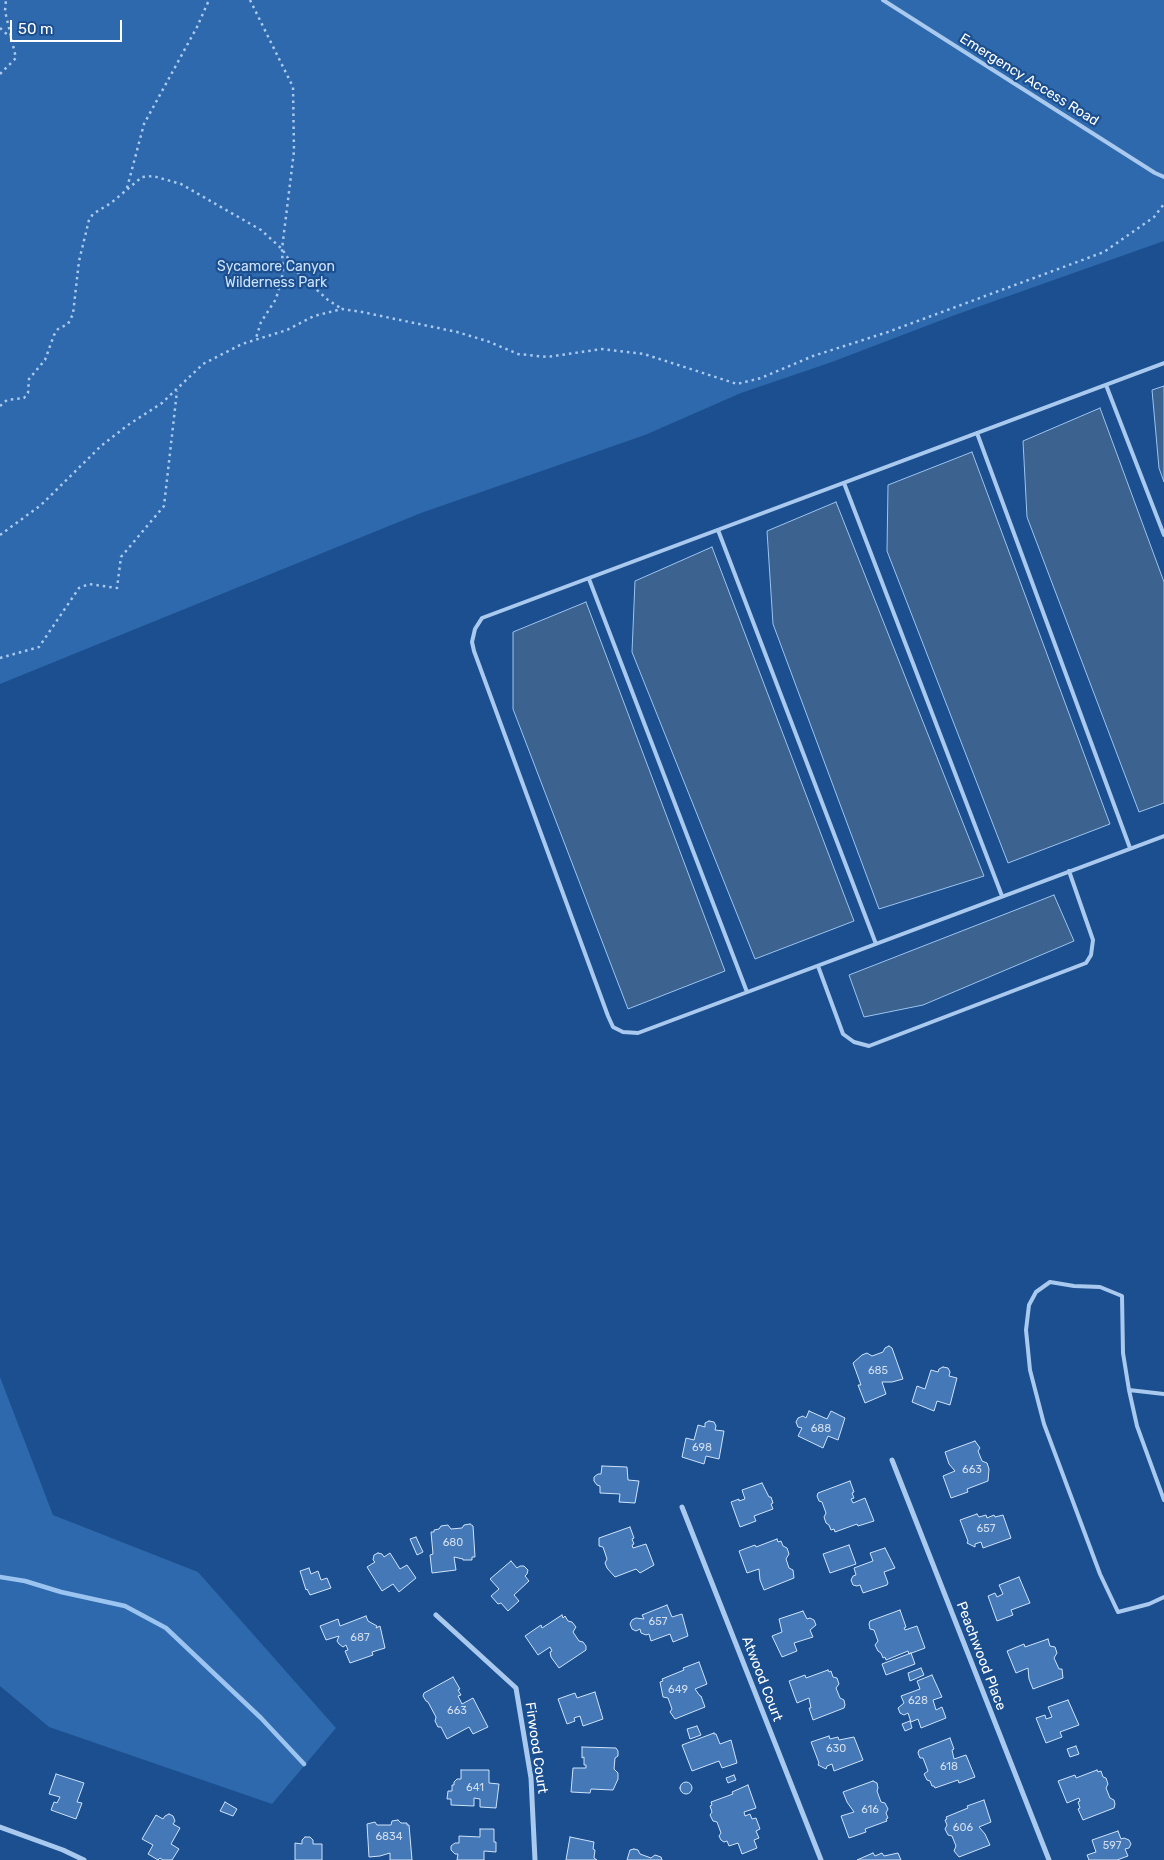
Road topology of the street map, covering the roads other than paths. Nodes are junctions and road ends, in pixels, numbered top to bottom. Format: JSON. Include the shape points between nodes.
{"nodes":[{"id":1,"x":883,"y":0,"type":"edge"},
{"id":2,"x":1164,"y":177,"type":"edge"},
{"id":3,"x":1164,"y":363,"type":"edge"},
{"id":4,"x":1106,"y":385,"type":"junction"},
{"id":5,"x":977,"y":433,"type":"junction"},
{"id":6,"x":844,"y":483,"type":"junction"},
{"id":7,"x":718,"y":530,"type":"junction"},
{"id":8,"x":1164,"y":535,"type":"edge"},
{"id":9,"x":588,"y":579,"type":"junction"},
{"id":10,"x":1164,"y":836,"type":"edge"},
{"id":11,"x":1130,"y":848,"type":"junction"},
{"id":12,"x":1068,"y":871,"type":"junction"},
{"id":13,"x":1002,"y":896,"type":"junction"},
{"id":14,"x":876,"y":944,"type":"junction"},
{"id":15,"x":818,"y":966,"type":"junction"},
{"id":16,"x":747,"y":992,"type":"junction"},
{"id":17,"x":1129,"y":1390,"type":"junction"},
{"id":18,"x":1164,"y":1394,"type":"edge"},
{"id":19,"x":892,"y":1460,"type":"dead end"},
{"id":20,"x":1164,"y":1500,"type":"edge"},
{"id":21,"x":682,"y":1507,"type":"dead end"},
{"id":22,"x":1164,"y":1597,"type":"edge"},
{"id":23,"x":436,"y":1615,"type":"dead end"},
{"id":24,"x":0,"y":1827,"type":"edge"},
{"id":25,"x":84,"y":1860,"type":"edge"},
{"id":26,"x":535,"y":1860,"type":"edge"},
{"id":27,"x":821,"y":1860,"type":"edge"},
{"id":28,"x":1049,"y":1860,"type":"edge"}],
"edges":[{"from":1,"to":2,"type":"lane","name":"Emergency Access Road"},
{"from":3,"to":4,"type":"lane"},
{"from":4,"to":5,"type":"lane"},
{"from":4,"to":8,"type":"lane"},
{"from":5,"to":6,"type":"lane"},
{"from":5,"to":11,"type":"lane"},
{"from":6,"to":7,"type":"lane"},
{"from":6,"to":13,"type":"lane"},
{"from":7,"to":9,"type":"lane"},
{"from":7,"to":14,"type":"lane"},
{"from":9,"to":16,"type":"lane"},
{"from":9,"to":16,"type":"lane","via":[[482,618],[475,628],[472,642],[608,1016],[618,1031],[638,1033]]},
{"from":10,"to":11,"type":"lane"},
{"from":11,"to":12,"type":"lane"},
{"from":12,"to":13,"type":"lane"},
{"from":12,"to":15,"type":"lane","via":[[1093,940],[1086,964],[869,1046],[854,1042],[843,1034]]},
{"from":13,"to":14,"type":"lane"},
{"from":14,"to":15,"type":"lane"},
{"from":15,"to":16,"type":"lane"},
{"from":17,"to":18,"type":"lane"},
{"from":17,"to":20,"type":"lane","via":[[1137,1426]]},
{"from":17,"to":22,"type":"lane","via":[[1123,1353],[1122,1296],[1100,1287],[1050,1282],[1036,1292],[1029,1305],[1026,1330],[1030,1370],[1044,1424],[1100,1574],[1118,1612]]},
{"from":19,"to":28,"type":"street","name":"Peachwood Place"},
{"from":21,"to":27,"type":"street","name":"Atwood Court"},
{"from":23,"to":26,"type":"street","name":"Firwood Court","via":[[516,1688],[531,1778]]},
{"from":24,"to":25,"type":"street"}]}
